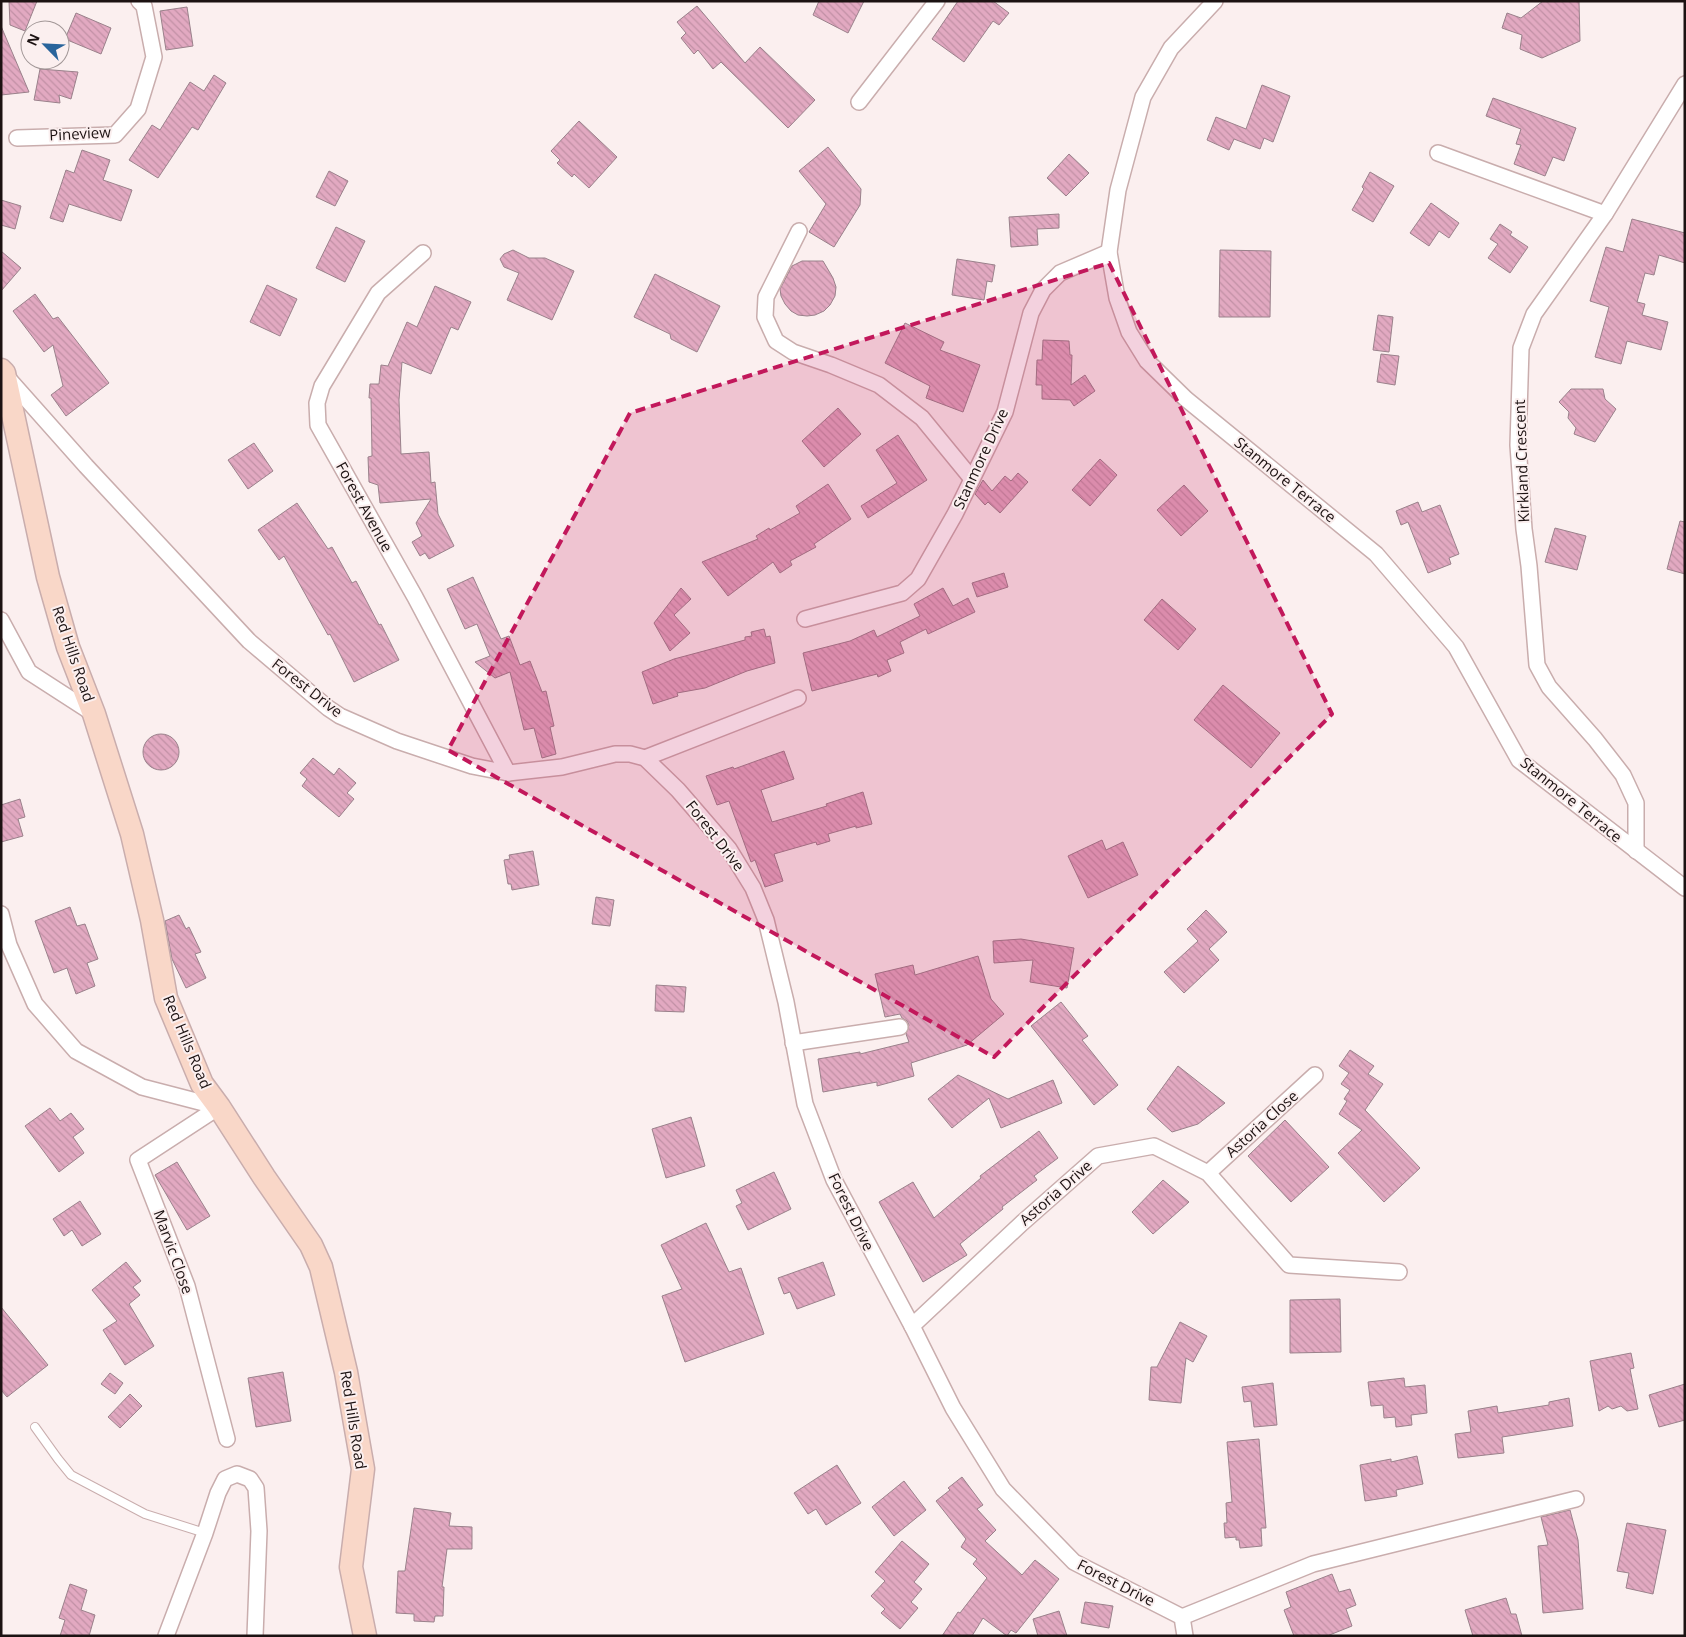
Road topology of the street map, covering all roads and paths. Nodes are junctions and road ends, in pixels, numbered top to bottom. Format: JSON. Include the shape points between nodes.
{"nodes":[{"id":1,"x":139,"y":1,"type":"edge"},
{"id":2,"x":937,"y":1,"type":"edge"},
{"id":3,"x":1214,"y":1,"type":"edge"},
{"id":4,"x":1685,"y":84,"type":"edge"},
{"id":5,"x":859,"y":102,"type":"dead end"},
{"id":6,"x":17,"y":138,"type":"dead end"},
{"id":7,"x":1438,"y":153,"type":"dead end"},
{"id":8,"x":1605,"y":214,"type":"junction"},
{"id":9,"x":800,"y":231,"type":"dead end"},
{"id":10,"x":1109,"y":252,"type":"junction"},
{"id":11,"x":423,"y":253,"type":"dead end"},
{"id":12,"x":2,"y":372,"type":"edge"},
{"id":13,"x":972,"y":479,"type":"junction"},
{"id":14,"x":805,"y":619,"type":"dead end"},
{"id":15,"x":1,"y":620,"type":"edge"},
{"id":16,"x":798,"y":698,"type":"dead end"},
{"id":17,"x":94,"y":714,"type":"junction"},
{"id":18,"x":645,"y":758,"type":"junction"},
{"id":19,"x":508,"y":773,"type":"junction"},
{"id":20,"x":1636,"y":852,"type":"junction"},
{"id":21,"x":1685,"y":888,"type":"edge"},
{"id":22,"x":1,"y":914,"type":"edge"},
{"id":23,"x":900,"y":1027,"type":"dead end"},
{"id":24,"x":793,"y":1043,"type":"junction"},
{"id":25,"x":1315,"y":1075,"type":"dead end"},
{"id":26,"x":219,"y":1107,"type":"junction"},
{"id":27,"x":1208,"y":1173,"type":"junction"},
{"id":28,"x":1399,"y":1272,"type":"dead end"},
{"id":29,"x":912,"y":1326,"type":"junction"},
{"id":30,"x":35,"y":1427,"type":"dead end"},
{"id":31,"x":227,"y":1440,"type":"dead end"},
{"id":32,"x":1576,"y":1499,"type":"dead end"},
{"id":33,"x":205,"y":1532,"type":"junction"},
{"id":34,"x":1182,"y":1617,"type":"junction"},
{"id":35,"x":166,"y":1636,"type":"edge"},
{"id":36,"x":255,"y":1636,"type":"edge"},
{"id":37,"x":365,"y":1636,"type":"edge"},
{"id":38,"x":1185,"y":1636,"type":"edge"}],
"edges":[{"from":1,"to":6,"type":"street","name":"Pineview","via":[[144,6],[154,57],[138,110],[116,134]]},
{"from":2,"to":5,"type":"street"},
{"from":3,"to":10,"type":"street","name":"Stanmore Terrace","via":[[1171,48],[1142,97],[1118,190]]},
{"from":4,"to":8,"type":"street","name":"Kirkland Crescent"},
{"from":7,"to":8,"type":"street"},
{"from":8,"to":20,"type":"street","name":"Kirkland Crescent","via":[[1534,314],[1521,348],[1518,445],[1537,665],[1549,687],[1624,775],[1636,804]]},
{"from":9,"to":13,"type":"street","via":[[766,297],[765,317],[776,341],[793,352],[879,385],[922,418]]},
{"from":10,"to":13,"type":"street","name":"Stanmore Drive","via":[[1060,273],[1043,290],[1031,313],[1005,412]]},
{"from":10,"to":20,"type":"street","name":"Stanmore Terrace","via":[[1117,298],[1129,332],[1147,361],[1186,399],[1376,554],[1456,647],[1519,760]]},
{"from":11,"to":19,"type":"street","name":"Forest Avenue","via":[[378,293],[322,386],[316,403],[318,425],[410,588]]},
{"from":12,"to":17,"type":"main road","name":"Red Hills Road","via":[[48,577],[68,647]]},
{"from":12,"to":19,"type":"street","name":"Forest Drive","via":[[249,641],[328,708],[396,741],[472,766]]},
{"from":13,"to":14,"type":"street","name":"Stanmore Drive","via":[[918,579],[902,593]]},
{"from":15,"to":17,"type":"street","via":[[29,672]]},
{"from":16,"to":18,"type":"street"},
{"from":17,"to":26,"type":"main road","name":"Red Hills Road","via":[[132,834],[166,998],[202,1084]]},
{"from":18,"to":19,"type":"street","name":"Forest Drive","via":[[615,754],[562,767]]},
{"from":18,"to":24,"type":"street","name":"Forest Drive","via":[[678,790],[729,849],[753,888],[766,920]]},
{"from":20,"to":21,"type":"street","name":"Stanmore Terrace"},
{"from":22,"to":26,"type":"street","via":[[10,945],[35,1004],[76,1051],[142,1087]]},
{"from":23,"to":24,"type":"street"},
{"from":24,"to":29,"type":"street","name":"Forest Drive","via":[[805,1104],[834,1180]]},
{"from":25,"to":27,"type":"street","name":"Astoria Close"},
{"from":26,"to":31,"type":"street","name":"Marvic Close","via":[[138,1160],[187,1286]]},
{"from":26,"to":37,"type":"main road","name":"Red Hills Road","via":[[311,1245],[321,1267],[346,1372],[363,1469],[351,1567]]},
{"from":27,"to":28,"type":"street","name":"Astoria Drive","via":[[1289,1265]]},
{"from":27,"to":29,"type":"street","name":"Astoria Drive","via":[[1154,1146],[1098,1156]]},
{"from":29,"to":34,"type":"street","name":"Forest Drive","via":[[953,1408],[1004,1489],[1074,1562]]},
{"from":30,"to":33,"type":"lane","via":[[71,1475],[145,1514]]},
{"from":32,"to":34,"type":"street","via":[[1313,1564]]},
{"from":33,"to":35,"type":"street"},
{"from":33,"to":36,"type":"street","via":[[225,1479],[237,1474],[250,1480],[256,1488],[259,1531]]},
{"from":34,"to":38,"type":"street"}]}
